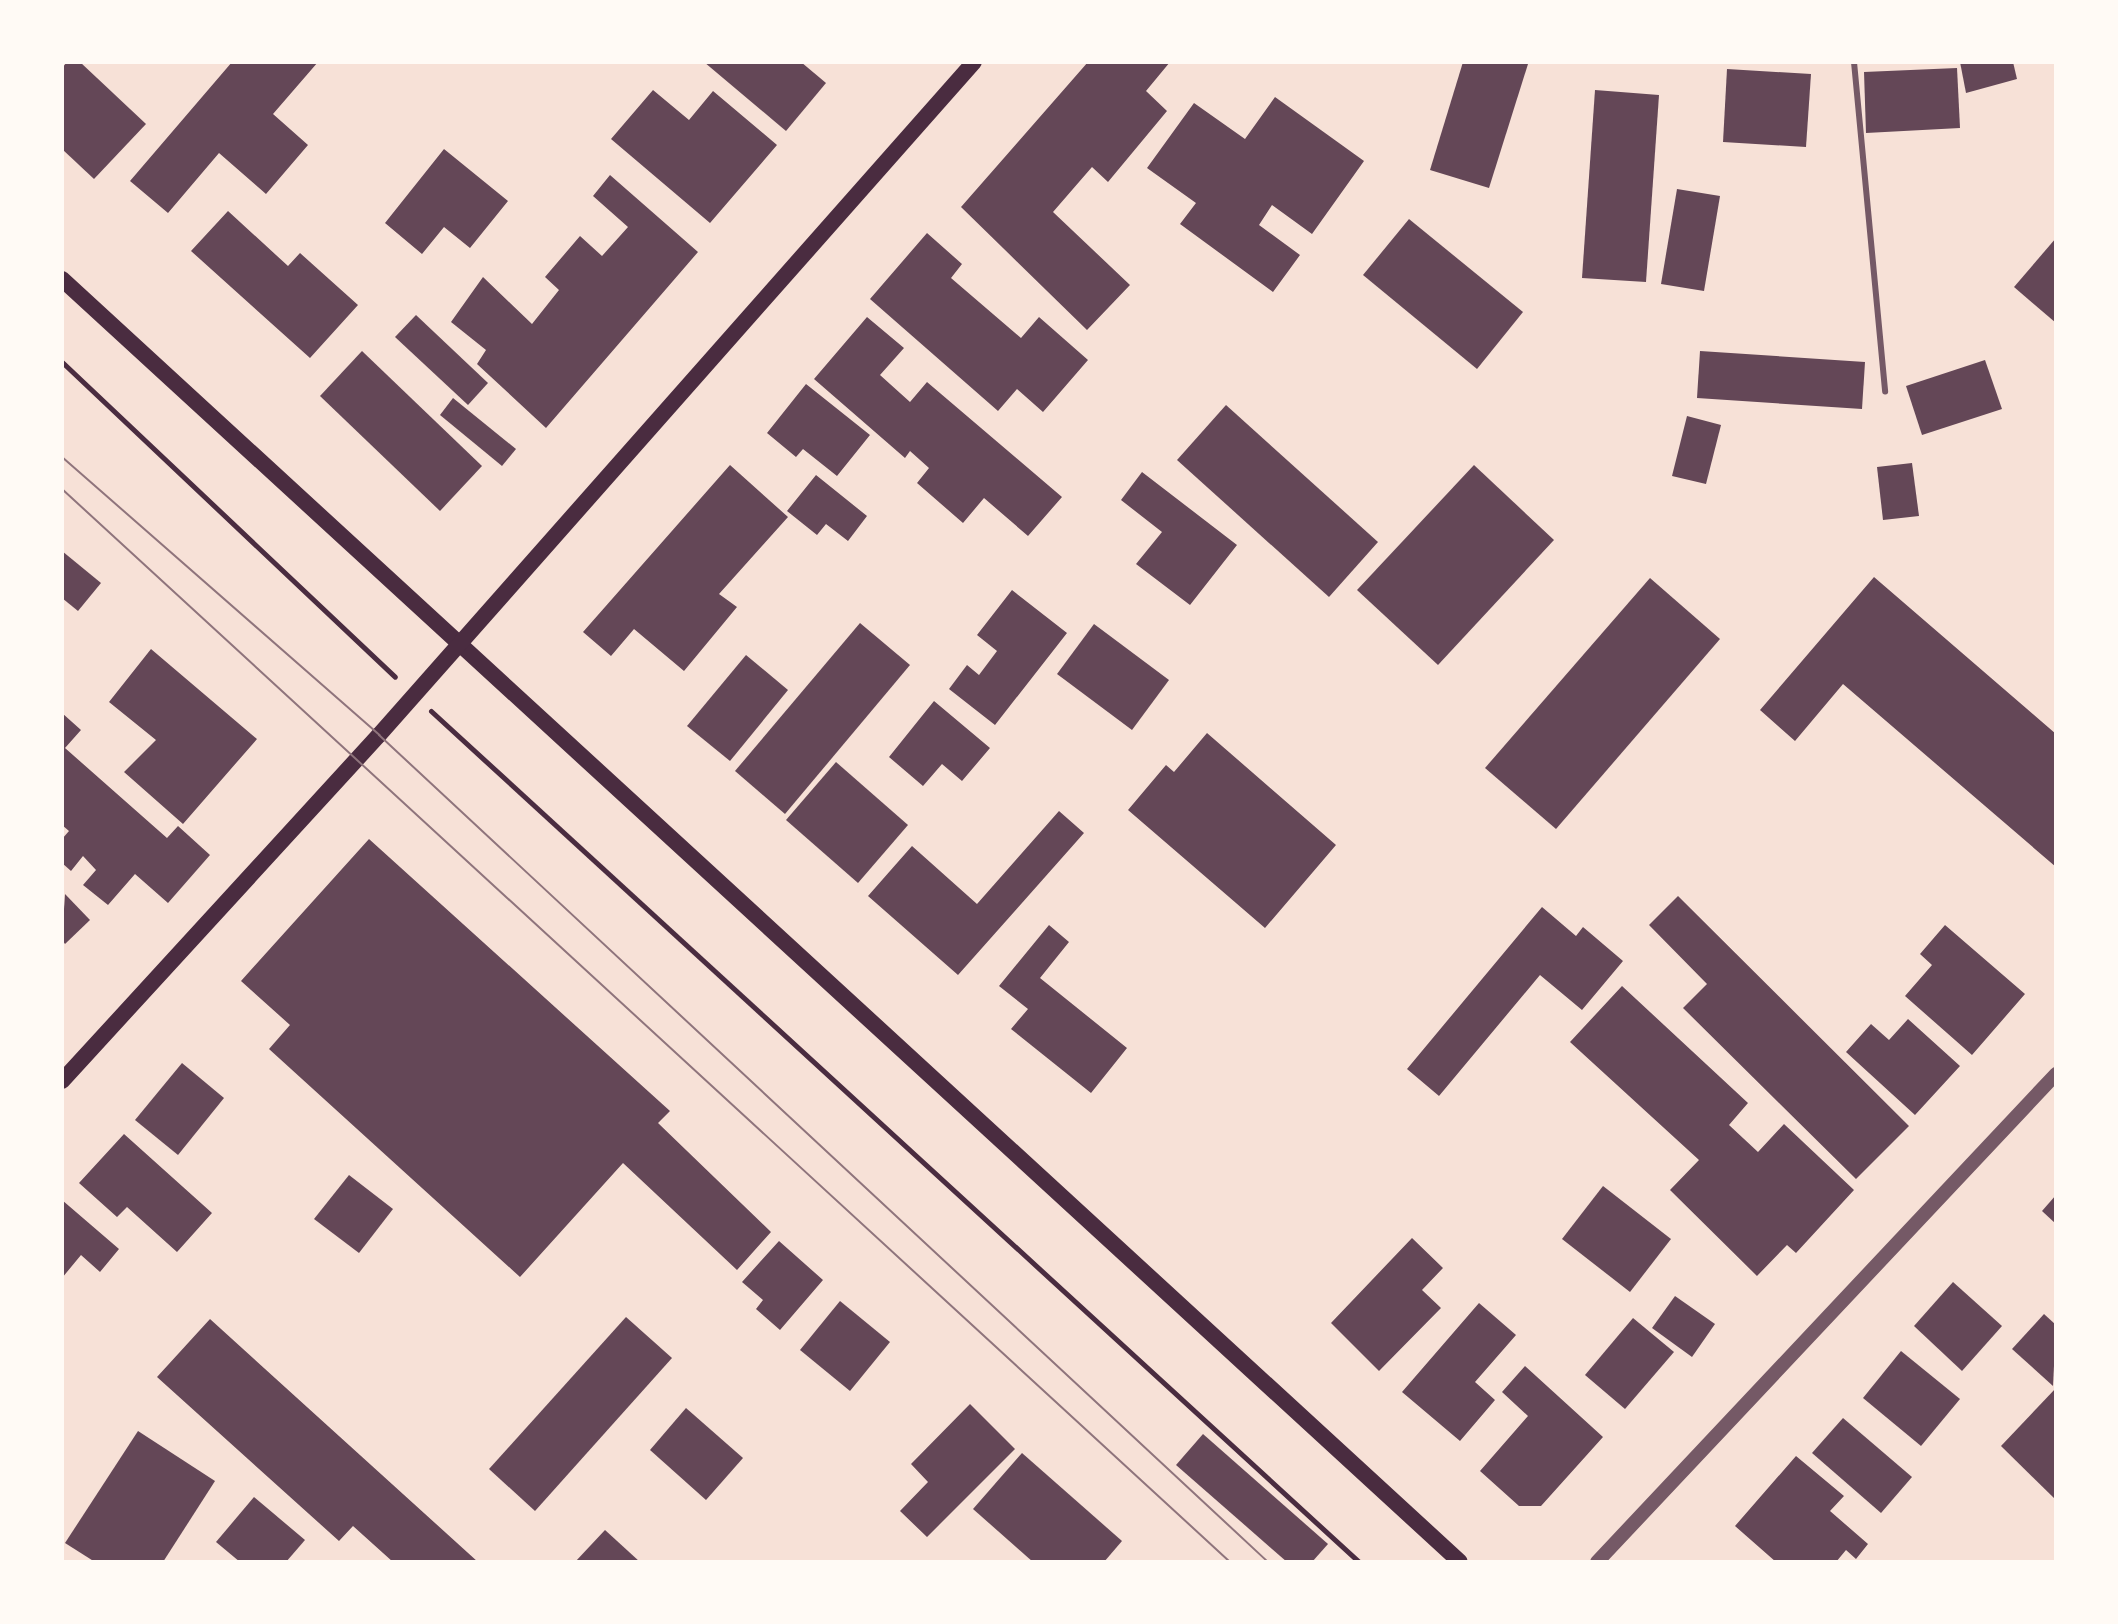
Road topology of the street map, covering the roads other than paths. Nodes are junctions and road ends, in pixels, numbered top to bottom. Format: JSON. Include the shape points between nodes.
{"nodes":[{"id":1,"x":974,"y":62,"type":"edge"},
{"id":2,"x":1854,"y":62,"type":"edge"},
{"id":3,"x":62,"y":279,"type":"edge"},
{"id":4,"x":1885,"y":392,"type":"dead end"},
{"id":5,"x":459,"y":642,"type":"junction"},
{"id":6,"x":2056,"y":1074,"type":"edge"},
{"id":7,"x":62,"y":1081,"type":"edge"},
{"id":8,"x":1460,"y":1562,"type":"edge"},
{"id":9,"x":1597,"y":1562,"type":"edge"}],
"edges":[{"from":1,"to":5,"type":"main road"},
{"from":2,"to":4,"type":"lane"},
{"from":3,"to":5,"type":"main road"},
{"from":5,"to":7,"type":"main road"},
{"from":5,"to":8,"type":"main road"},
{"from":6,"to":9,"type":"street"}]}
